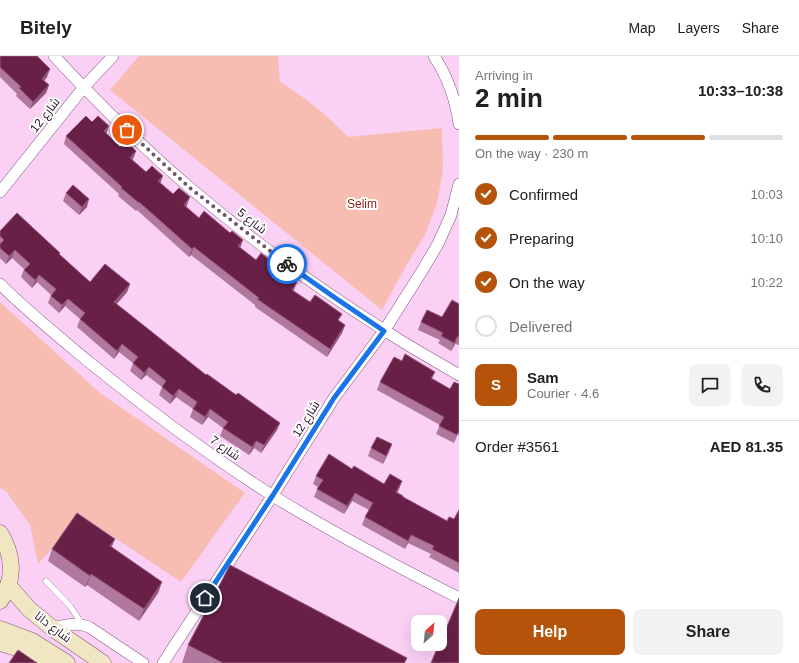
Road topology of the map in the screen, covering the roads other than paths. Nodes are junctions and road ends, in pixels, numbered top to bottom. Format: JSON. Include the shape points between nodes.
{"nodes":[{"id":1,"x":54,"y":56,"type":"edge"},
{"id":2,"x":113,"y":56,"type":"edge"},
{"id":3,"x":434,"y":56,"type":"edge"},
{"id":4,"x":84,"y":87,"type":"junction"},
{"id":5,"x":459,"y":120,"type":"edge"},
{"id":6,"x":459,"y":184,"type":"edge"},
{"id":7,"x":0,"y":192,"type":"edge"},
{"id":8,"x":0,"y":284,"type":"edge"},
{"id":9,"x":384,"y":331,"type":"junction"},
{"id":10,"x":459,"y":375,"type":"edge"},
{"id":11,"x":273,"y":495,"type":"junction"},
{"id":12,"x":0,"y":533,"type":"edge"},
{"id":13,"x":46,"y":581,"type":"dead end"},
{"id":14,"x":8,"y":585,"type":"junction"},
{"id":15,"x":459,"y":598,"type":"edge"},
{"id":16,"x":0,"y":601,"type":"edge"},
{"id":17,"x":82,"y":624,"type":"junction"},
{"id":18,"x":0,"y":628,"type":"edge"},
{"id":19,"x":52,"y":628,"type":"junction"},
{"id":20,"x":0,"y":643,"type":"edge"},
{"id":21,"x":47,"y":662,"type":"edge"},
{"id":22,"x":67,"y":663,"type":"edge"},
{"id":23,"x":103,"y":663,"type":"edge"},
{"id":24,"x":143,"y":663,"type":"edge"},
{"id":25,"x":163,"y":663,"type":"edge"}],
"edges":[{"from":1,"to":4,"type":"street","name":"شارع 5"},
{"from":2,"to":4,"type":"street","name":"شارع 12"},
{"from":3,"to":5,"type":"street","via":[[451,90]]},
{"from":4,"to":7,"type":"street","name":"شارع 12"},
{"from":4,"to":9,"type":"street","name":"شارع 5","via":[[153,156],[228,218],[319,287]]},
{"from":6,"to":9,"type":"street","name":"شارع 12","via":[[451,215],[438,244]]},
{"from":8,"to":11,"type":"street","name":"شارع 7","via":[[133,397],[218,460]]},
{"from":9,"to":10,"type":"street","name":"شارع 5"},
{"from":9,"to":11,"type":"street","name":"شارع 12","via":[[334,398]]},
{"from":11,"to":15,"type":"street","name":"شارع 7","via":[[402,570]]},
{"from":11,"to":25,"type":"street","name":"شارع 12"},
{"from":12,"to":14,"type":"street","via":[[11,557]]},
{"from":13,"to":17,"type":"lane","via":[[70,606]]},
{"from":14,"to":16,"type":"street"},
{"from":14,"to":19,"type":"street","name":"شارع دانا","via":[[29,609]]},
{"from":17,"to":19,"type":"street"},
{"from":17,"to":24,"type":"street"},
{"from":18,"to":22,"type":"street","name":"شارع دانا","via":[[32,641]]},
{"from":19,"to":23,"type":"street","name":"شارع دانا"},
{"from":20,"to":21,"type":"street","via":[[27,651]]}]}
